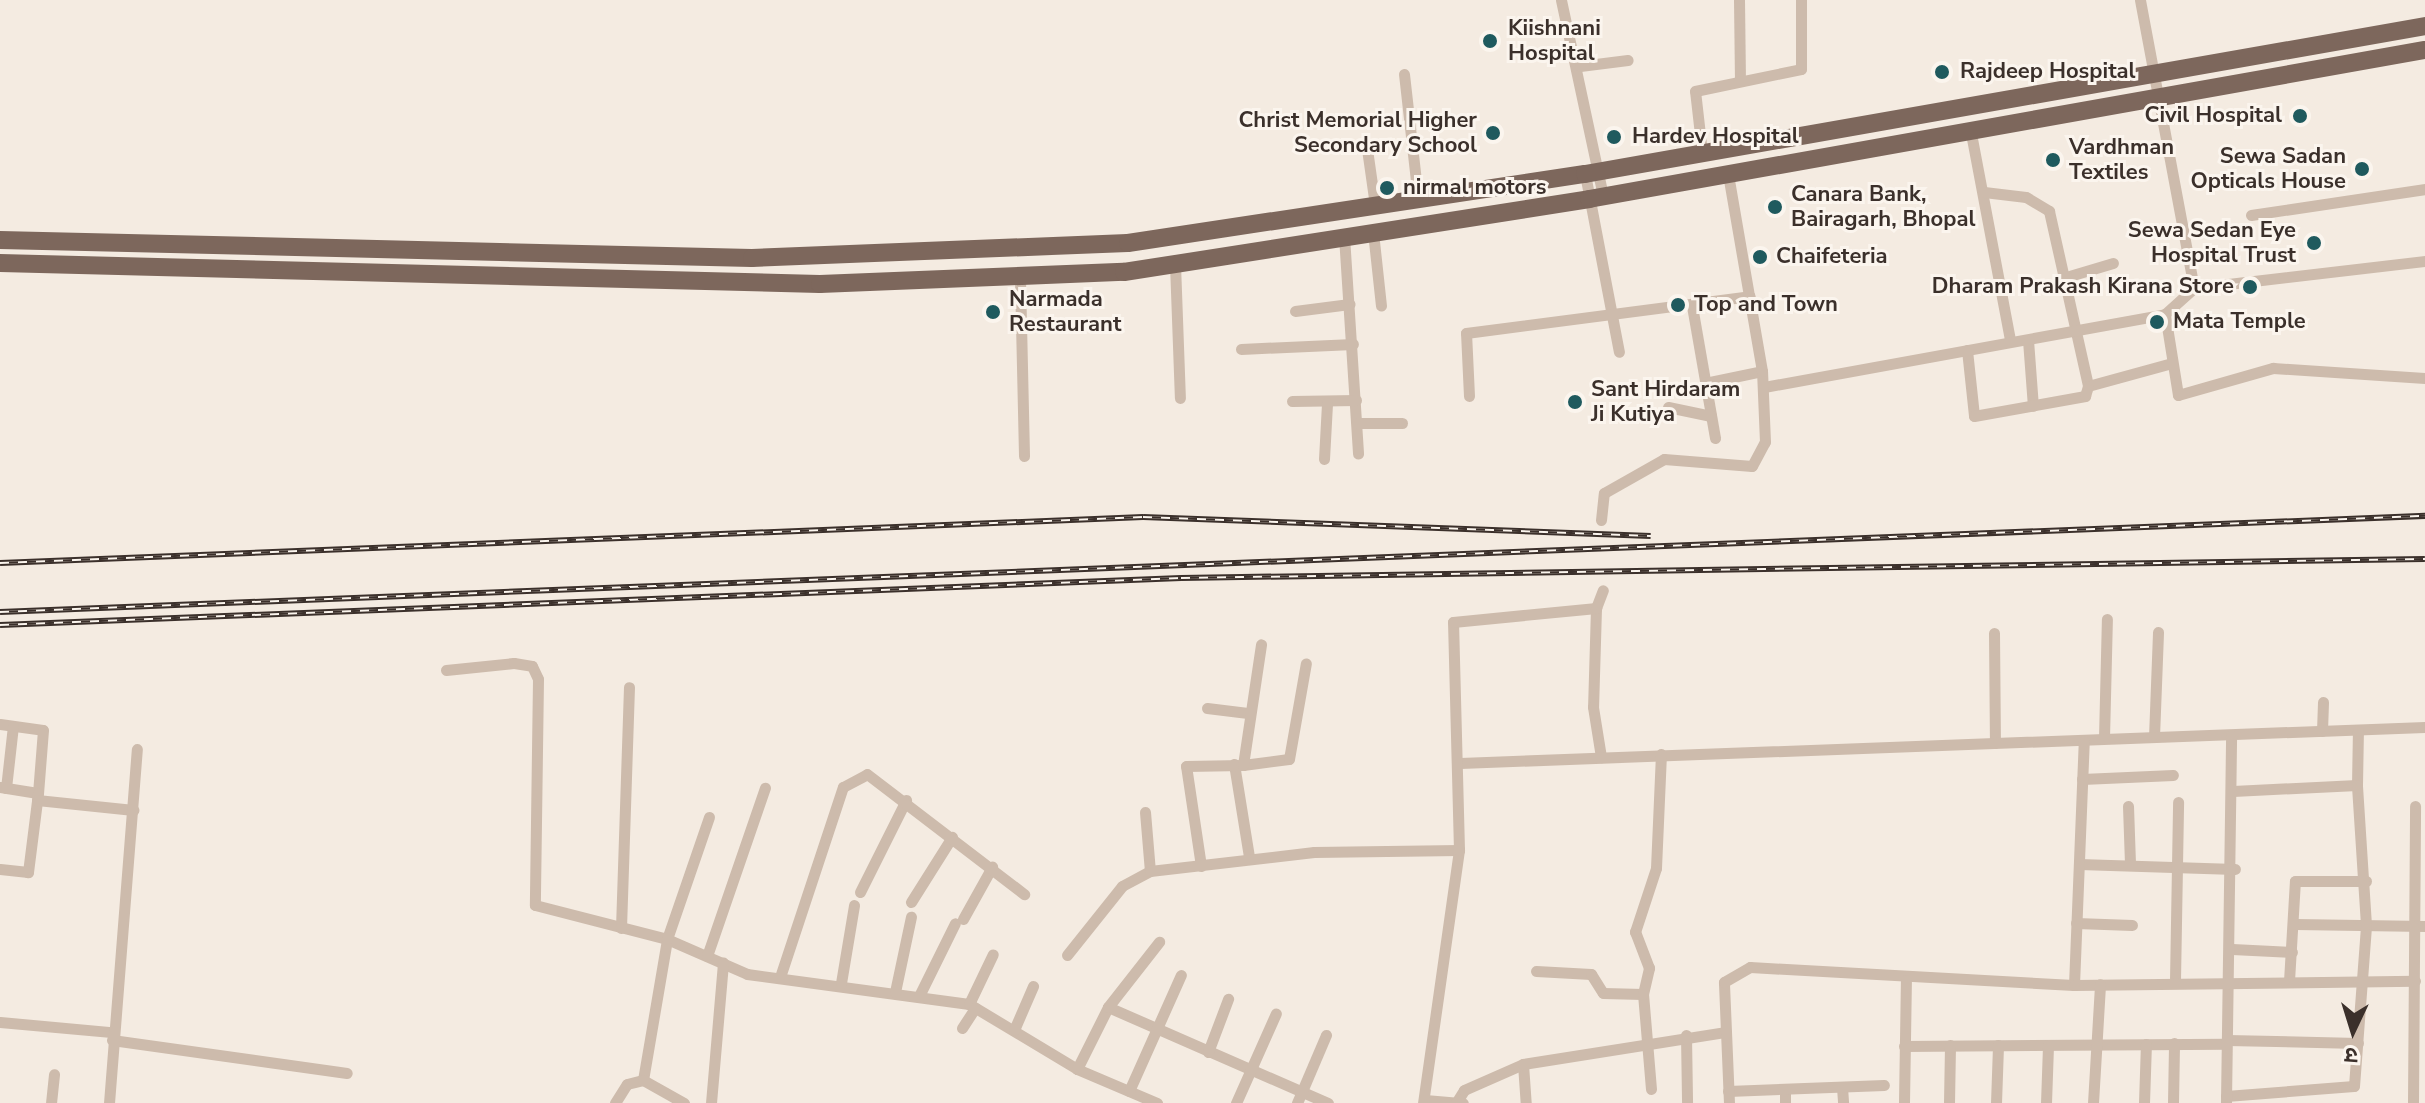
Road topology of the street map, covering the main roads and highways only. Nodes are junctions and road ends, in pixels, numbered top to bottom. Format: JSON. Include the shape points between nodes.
{"nodes":[{"id":1,"x":2425,"y":26,"type":"edge"},
{"id":2,"x":2425,"y":50,"type":"edge"},
{"id":3,"x":0,"y":240,"type":"edge"},
{"id":4,"x":41,"y":242,"type":"junction"},
{"id":5,"x":0,"y":263,"type":"edge"},
{"id":6,"x":39,"y":266,"type":"junction"}],
"edges":[{"from":1,"to":4,"type":"main road","via":[[2149,70],[1592,173],[1128,243],[936,255],[752,258]]},
{"from":2,"to":6,"type":"main road","via":[[1596,198],[1175,264],[1020,279],[820,284]]},
{"from":3,"to":4,"type":"main road"},
{"from":4,"to":6,"type":"main road"},
{"from":5,"to":6,"type":"main road"}]}
